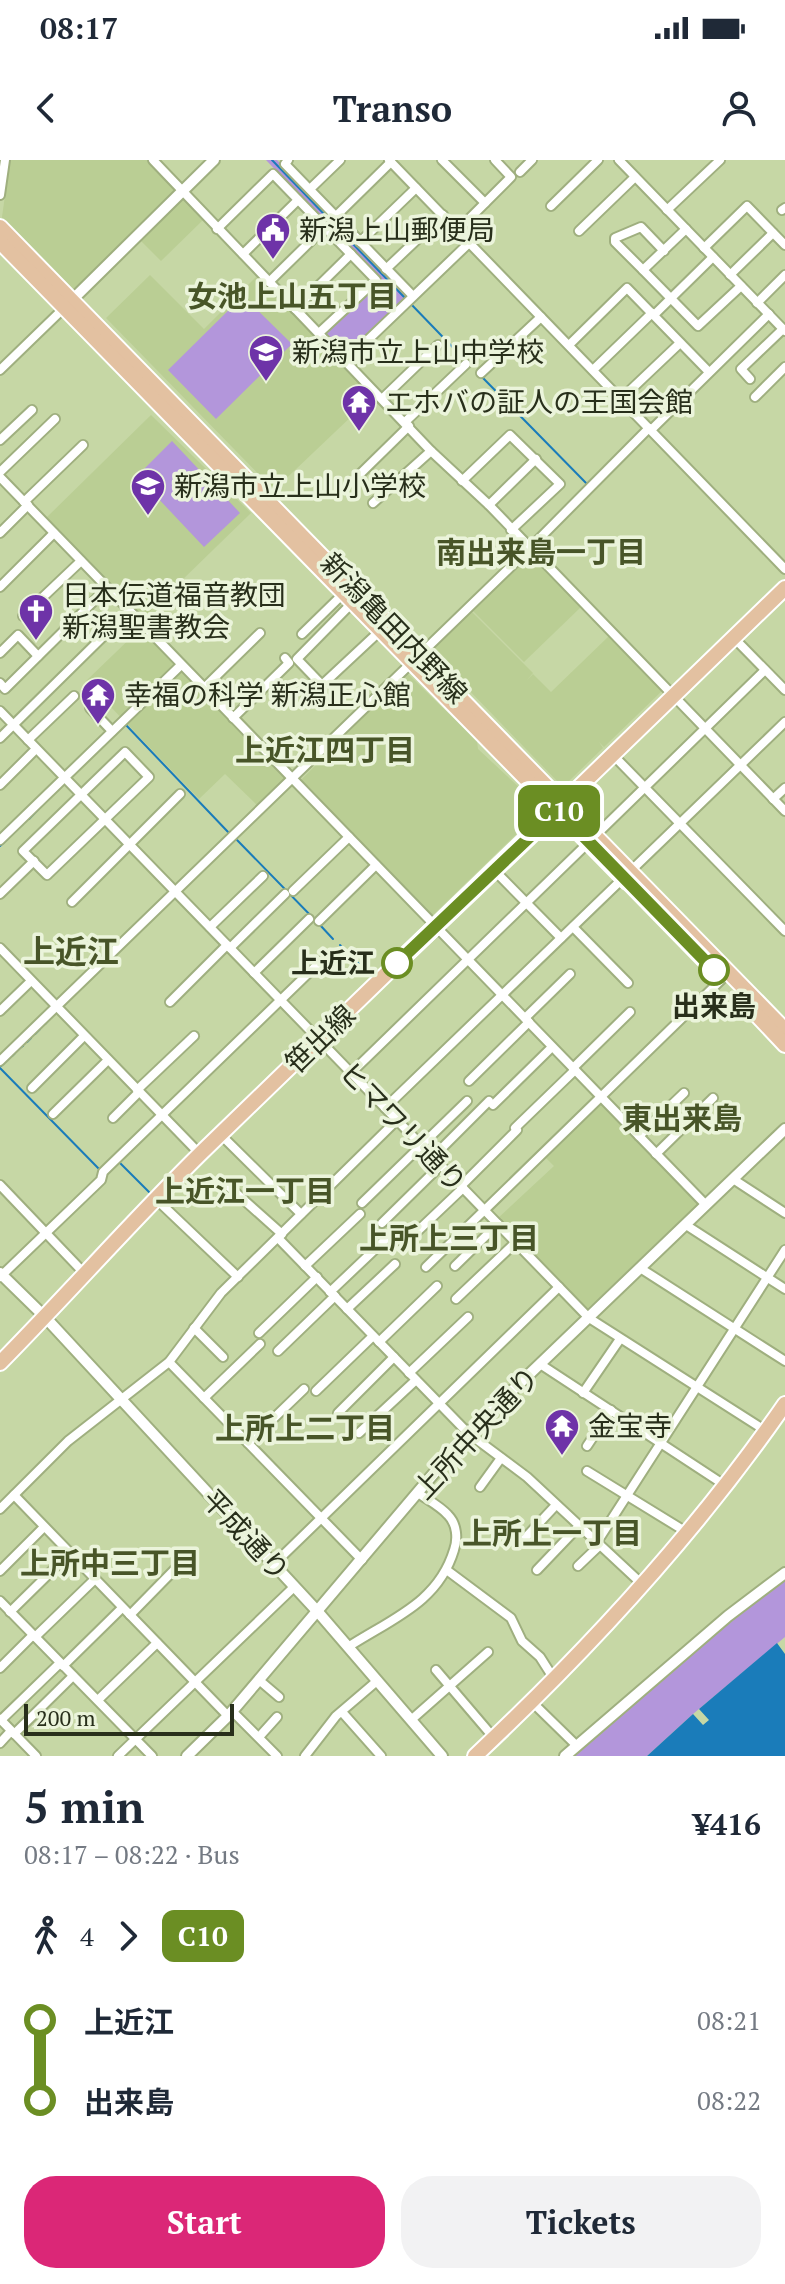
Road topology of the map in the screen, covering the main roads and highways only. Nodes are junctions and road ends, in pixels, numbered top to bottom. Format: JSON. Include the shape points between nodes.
{"nodes":[{"id":1,"x":0,"y":227,"type":"edge"},
{"id":2,"x":0,"y":242,"type":"edge"},
{"id":3,"x":68,"y":304,"type":"junction"},
{"id":4,"x":785,"y":588,"type":"edge"},
{"id":5,"x":415,"y":658,"type":"junction"},
{"id":6,"x":562,"y":807,"type":"junction"},
{"id":7,"x":627,"y":874,"type":"junction"},
{"id":8,"x":785,"y":1030,"type":"edge"},
{"id":9,"x":785,"y":1045,"type":"edge"},
{"id":10,"x":0,"y":1363,"type":"edge"},
{"id":11,"x":785,"y":1404,"type":"edge"},
{"id":12,"x":475,"y":1756,"type":"edge"}],
"edges":[{"from":1,"to":3,"type":"main road","name":"新潟亀田内野線"},
{"from":2,"to":3,"type":"main road","name":"新潟亀田内野線"},
{"from":3,"to":5,"type":"main road","name":"新潟亀田内野線"},
{"from":3,"to":5,"type":"main road","name":"新潟亀田内野線","via":[[381,630]]},
{"from":4,"to":6,"type":"main road","name":"笹出線"},
{"from":5,"to":6,"type":"main road","name":"新潟亀田内野線"},
{"from":6,"to":7,"type":"main road","name":"新潟亀田内野線"},
{"from":6,"to":10,"type":"main road","name":"笹出線","via":[[200,1154]]},
{"from":7,"to":8,"type":"main road","name":"新潟亀田内野線"},
{"from":7,"to":9,"type":"main road","name":"新潟亀田内野線"},
{"from":11,"to":12,"type":"main road","via":[[688,1533]]}]}
